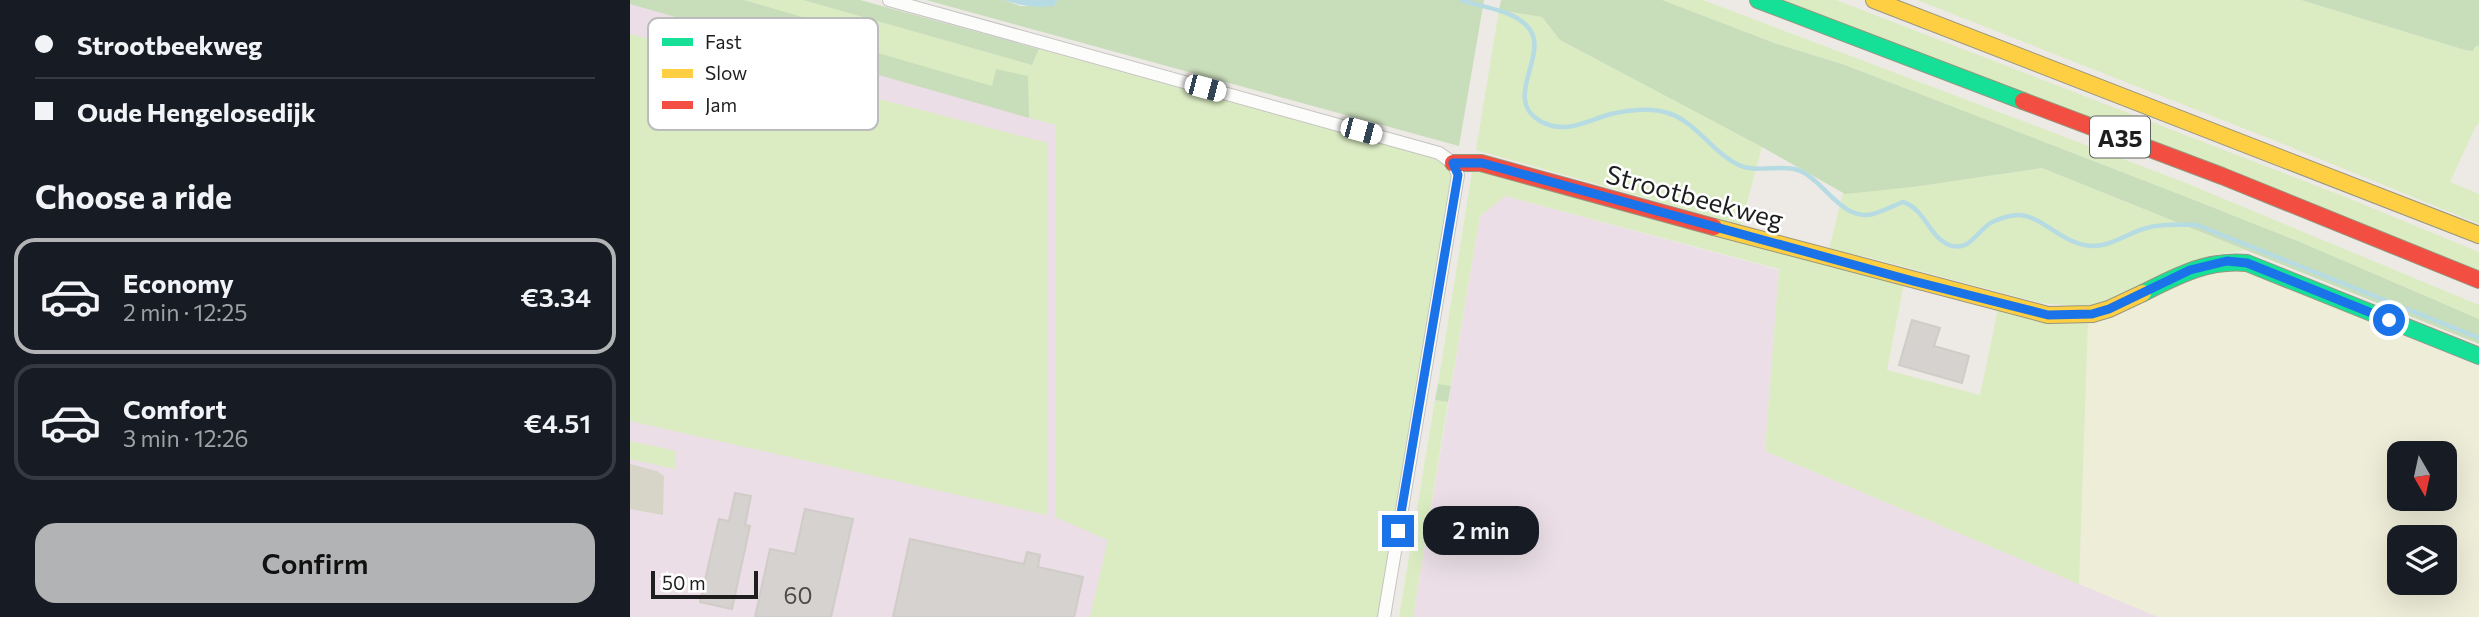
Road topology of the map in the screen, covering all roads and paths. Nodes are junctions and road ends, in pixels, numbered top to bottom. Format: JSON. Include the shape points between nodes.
{"nodes":[{"id":1,"x":889,"y":0,"type":"edge"},
{"id":2,"x":1758,"y":0,"type":"edge"},
{"id":3,"x":1874,"y":0,"type":"edge"},
{"id":4,"x":1453,"y":163,"type":"junction"},
{"id":5,"x":2479,"y":235,"type":"edge"},
{"id":6,"x":2479,"y":280,"type":"edge"},
{"id":7,"x":2479,"y":356,"type":"edge"},
{"id":8,"x":1384,"y":617,"type":"edge"}],
"edges":[{"from":1,"to":4,"type":"street","name":"Strootbeekweg","via":[[1439,153]]},
{"from":2,"to":6,"type":"main road","number":"A35","via":[[2222,176]]},
{"from":3,"to":5,"type":"main road","number":"A35"},
{"from":4,"to":7,"type":"main road","name":"Strootbeekweg","via":[[1482,163],[2048,315],[2092,314],[2190,270],[2227,261],[2247,263]]},
{"from":4,"to":8,"type":"street","via":[[1458,175]]}]}
